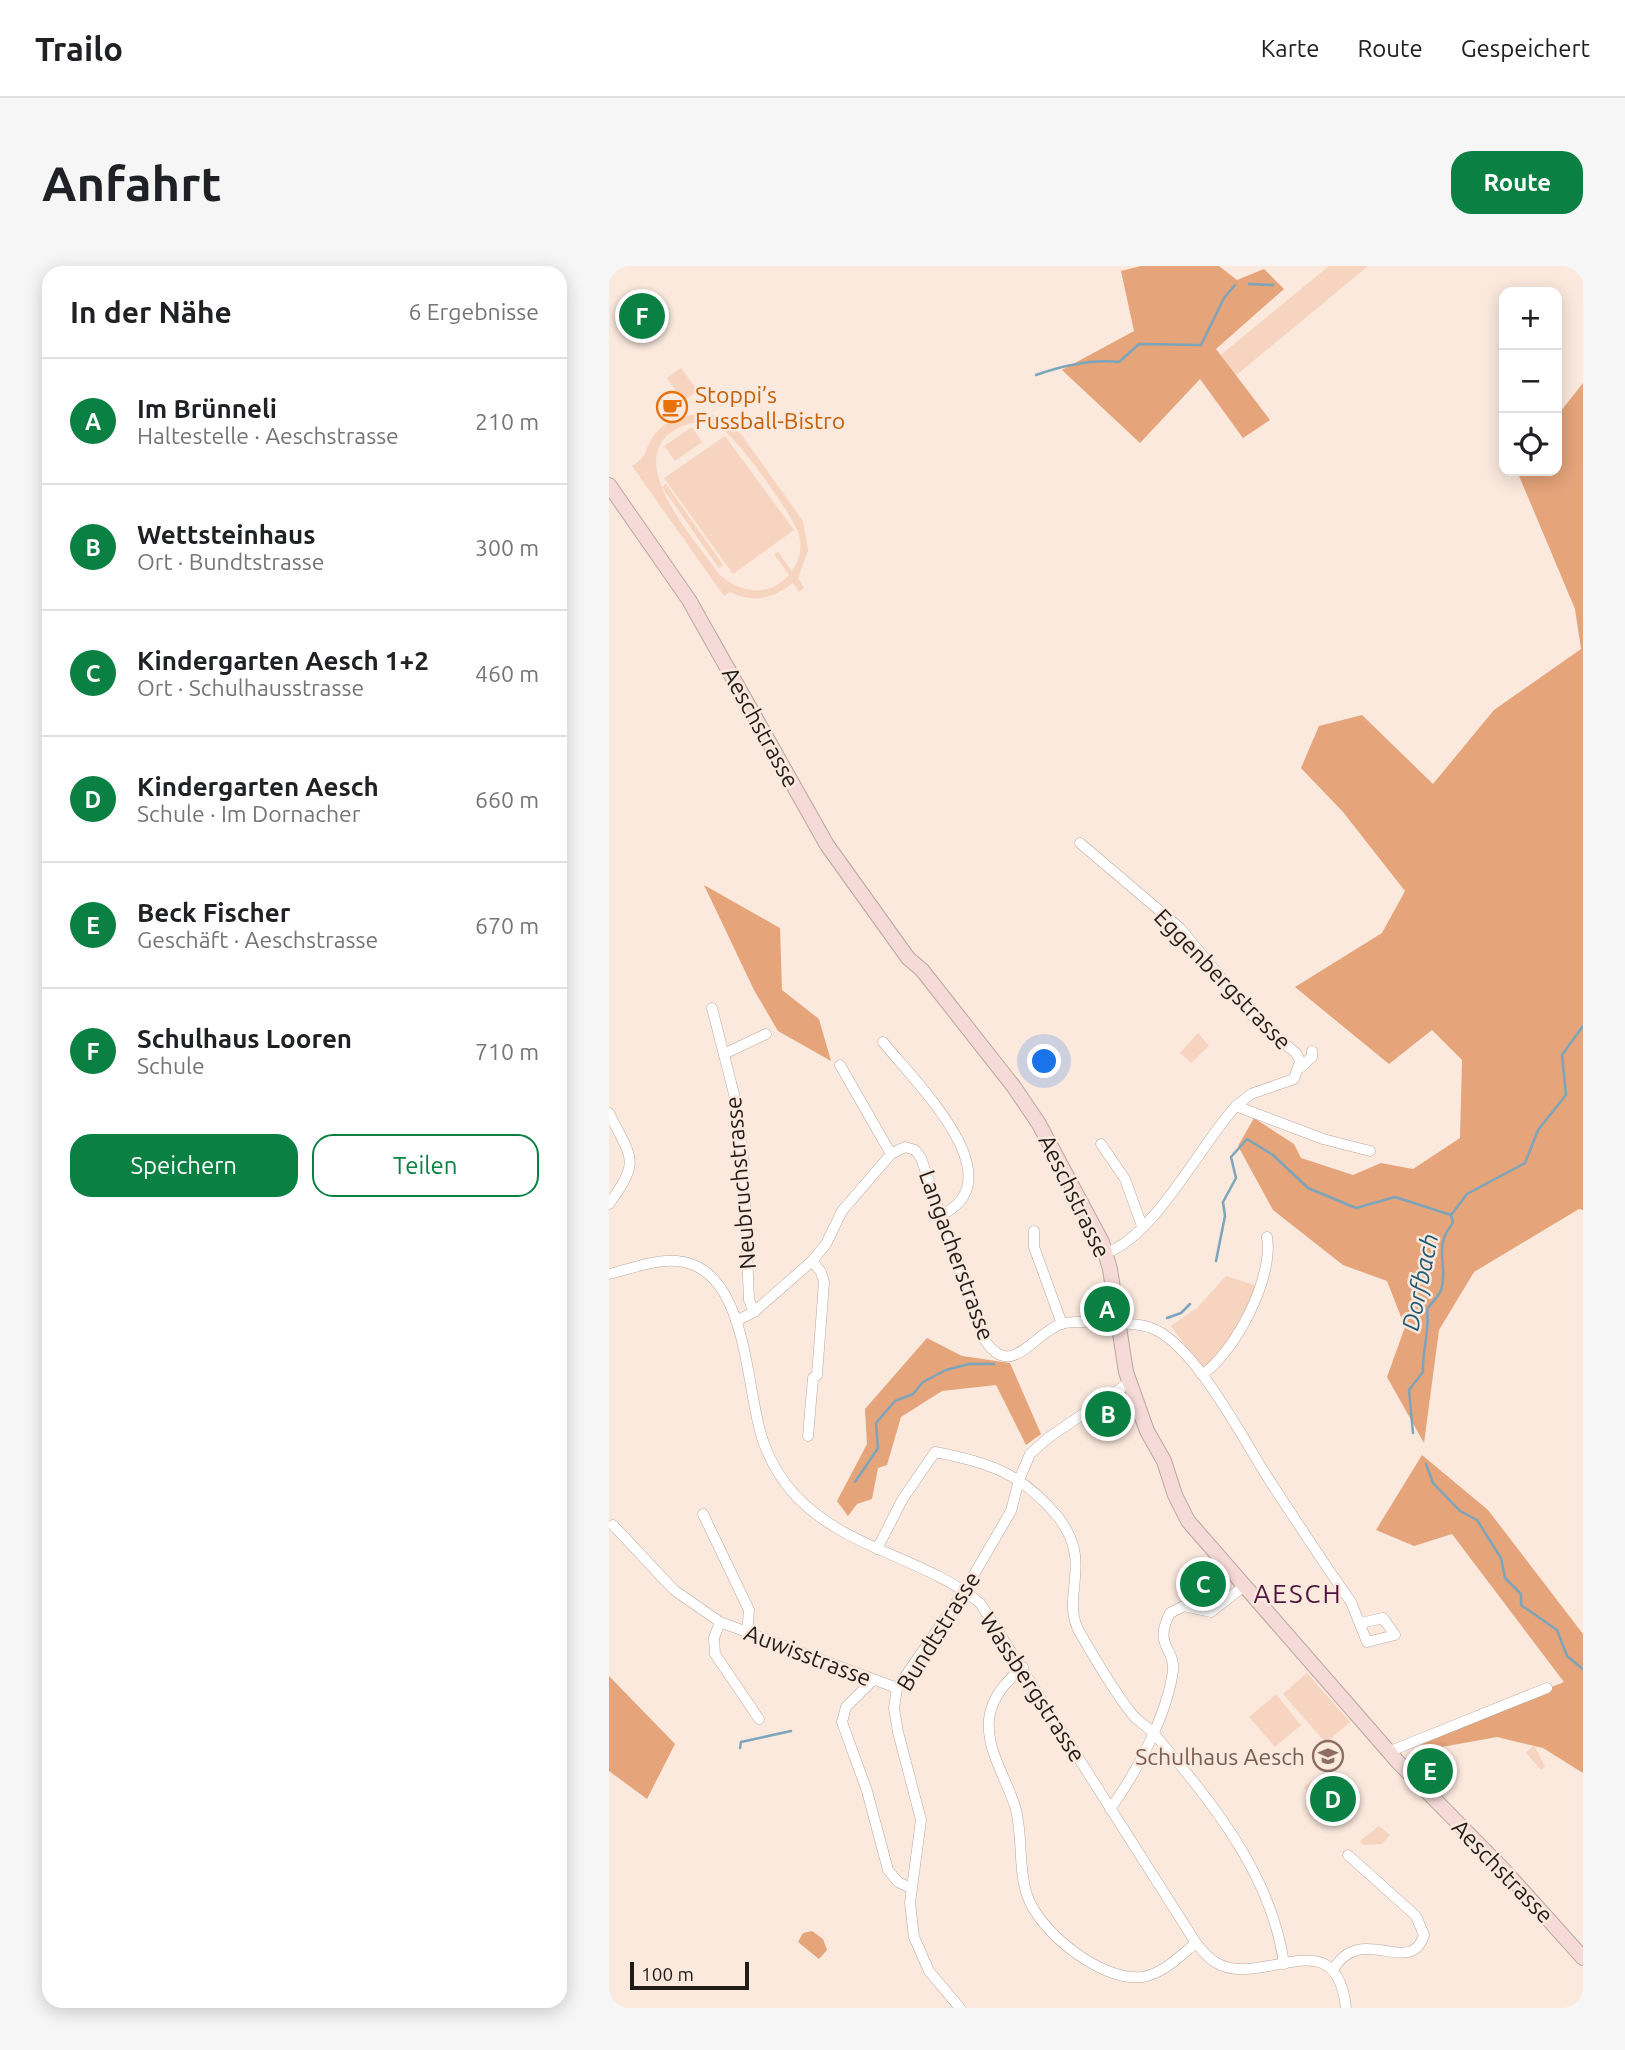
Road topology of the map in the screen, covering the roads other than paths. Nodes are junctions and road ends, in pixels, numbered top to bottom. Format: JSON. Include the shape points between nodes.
{"nodes":[{"id":1,"x":609,"y":485,"type":"edge"},
{"id":2,"x":1080,"y":844,"type":"dead end"},
{"id":3,"x":712,"y":1008,"type":"dead end"},
{"id":4,"x":766,"y":1034,"type":"dead end"},
{"id":5,"x":883,"y":1042,"type":"dead end"},
{"id":6,"x":1312,"y":1051,"type":"dead end"},
{"id":7,"x":724,"y":1054,"type":"junction"},
{"id":8,"x":840,"y":1065,"type":"dead end"},
{"id":9,"x":1300,"y":1068,"type":"junction"},
{"id":10,"x":1236,"y":1106,"type":"junction"},
{"id":11,"x":609,"y":1113,"type":"edge"},
{"id":12,"x":1101,"y":1144,"type":"dead end"},
{"id":13,"x":1370,"y":1151,"type":"dead end"},
{"id":14,"x":891,"y":1154,"type":"junction"},
{"id":15,"x":609,"y":1204,"type":"edge"},
{"id":16,"x":941,"y":1215,"type":"junction"},
{"id":17,"x":1142,"y":1226,"type":"junction"},
{"id":18,"x":1034,"y":1231,"type":"dead end"},
{"id":19,"x":1267,"y":1237,"type":"dead end"},
{"id":20,"x":1106,"y":1252,"type":"junction"},
{"id":21,"x":812,"y":1261,"type":"junction"},
{"id":22,"x":609,"y":1274,"type":"edge"},
{"id":23,"x":754,"y":1312,"type":"junction"},
{"id":24,"x":736,"y":1321,"type":"junction"},
{"id":25,"x":1062,"y":1324,"type":"junction"},
{"id":26,"x":1117,"y":1324,"type":"junction"},
{"id":27,"x":1202,"y":1375,"type":"junction"},
{"id":28,"x":1130,"y":1382,"type":"junction"},
{"id":29,"x":808,"y":1436,"type":"dead end"},
{"id":30,"x":1019,"y":1480,"type":"junction"},
{"id":31,"x":703,"y":1514,"type":"dead end"},
{"id":32,"x":613,"y":1525,"type":"dead end"},
{"id":33,"x":877,"y":1549,"type":"junction"},
{"id":34,"x":1244,"y":1586,"type":"junction"},
{"id":35,"x":965,"y":1590,"type":"junction"},
{"id":36,"x":720,"y":1622,"type":"junction"},
{"id":37,"x":1361,"y":1623,"type":"dead end"},
{"id":38,"x":747,"y":1633,"type":"junction"},
{"id":39,"x":1023,"y":1667,"type":"junction"},
{"id":40,"x":873,"y":1680,"type":"junction"},
{"id":41,"x":897,"y":1688,"type":"junction"},
{"id":42,"x":1546,"y":1688,"type":"dead end"},
{"id":43,"x":759,"y":1719,"type":"dead end"},
{"id":44,"x":1153,"y":1731,"type":"junction"},
{"id":45,"x":1388,"y":1752,"type":"junction"},
{"id":46,"x":1110,"y":1809,"type":"junction"},
{"id":47,"x":1348,"y":1855,"type":"dead end"},
{"id":48,"x":911,"y":1888,"type":"junction"},
{"id":49,"x":1196,"y":1943,"type":"junction"},
{"id":50,"x":1583,"y":1958,"type":"edge"},
{"id":51,"x":1284,"y":1964,"type":"junction"},
{"id":52,"x":1333,"y":1970,"type":"junction"},
{"id":53,"x":960,"y":2008,"type":"edge"},
{"id":54,"x":1346,"y":2008,"type":"edge"}],
"edges":[{"from":1,"to":20,"type":"main road","name":"Aeschstrasse","via":[[689,600],[827,845],[908,958],[1039,1124]]},
{"from":2,"to":9,"type":"street","name":"Eggenbergstrasse","via":[[1180,928],[1255,1019],[1296,1053]]},
{"from":3,"to":7,"type":"street","name":"Neubruchstrasse"},
{"from":4,"to":7,"type":"street"},
{"from":5,"to":16,"type":"street","via":[[955,1132],[965,1152],[969,1178],[965,1194],[954,1209]]},
{"from":6,"to":9,"type":"street"},
{"from":7,"to":23,"type":"street","name":"Neubruchstrasse","via":[[743,1157],[749,1300]]},
{"from":8,"to":14,"type":"street","name":"Langacherstrasse"},
{"from":9,"to":10,"type":"street","name":"Eggenbergstrasse","via":[[1294,1079],[1251,1094]]},
{"from":10,"to":13,"type":"street","via":[[1323,1139]]},
{"from":10,"to":17,"type":"street"},
{"from":11,"to":15,"type":"street","via":[[632,1161],[629,1175]]},
{"from":12,"to":17,"type":"street","via":[[1125,1179]]},
{"from":14,"to":16,"type":"street","name":"Langacherstrasse","via":[[905,1147],[915,1150]]},
{"from":14,"to":21,"type":"street","name":"Langacherstrasse","via":[[842,1211]]},
{"from":16,"to":25,"type":"street","name":"Langacherstrasse","via":[[991,1350],[1003,1357],[1019,1354]]},
{"from":17,"to":20,"type":"street","via":[[1123,1245]]},
{"from":18,"to":25,"type":"street","via":[[1034,1247]]},
{"from":19,"to":27,"type":"street","via":[[1269,1252],[1260,1292],[1216,1365]]},
{"from":20,"to":26,"type":"main road","name":"Aeschstrasse"},
{"from":21,"to":23,"type":"street","name":"Langacherstrasse"},
{"from":21,"to":29,"type":"street","via":[[824,1282]]},
{"from":22,"to":24,"type":"street","name":"Wassbergstrasse","via":[[669,1261],[693,1264],[723,1289]]},
{"from":23,"to":24,"type":"street","name":"Langacherstrasse"},
{"from":24,"to":33,"type":"street","name":"Wassbergstrasse","via":[[763,1440],[782,1478],[830,1526]]},
{"from":25,"to":26,"type":"street"},
{"from":26,"to":27,"type":"street","via":[[1144,1325],[1166,1335]]},
{"from":26,"to":28,"type":"main road","name":"Aeschstrasse"},
{"from":27,"to":37,"type":"street"},
{"from":28,"to":30,"type":"street","name":"Bundtstrasse","via":[[1048,1438],[1030,1454]]},
{"from":28,"to":34,"type":"main road","name":"Aeschstrasse","via":[[1188,1521]]},
{"from":30,"to":33,"type":"street","via":[[986,1462],[935,1452],[902,1500]]},
{"from":30,"to":35,"type":"street","name":"Bundtstrasse","via":[[1011,1511]]},
{"from":30,"to":44,"type":"street","via":[[1067,1530],[1077,1565],[1073,1618],[1133,1716]]},
{"from":31,"to":38,"type":"street","via":[[750,1610]]},
{"from":32,"to":36,"type":"street","name":"Auwisstrasse","via":[[674,1590]]},
{"from":33,"to":35,"type":"street","name":"Wassbergstrasse"},
{"from":34,"to":44,"type":"street","via":[[1211,1612],[1184,1606],[1170,1613],[1164,1646],[1173,1669]]},
{"from":34,"to":45,"type":"main road","name":"Aeschstrasse"},
{"from":35,"to":39,"type":"street","name":"Wassbergstrasse","via":[[980,1603]]},
{"from":35,"to":41,"type":"street","name":"Bundtstrasse"},
{"from":36,"to":38,"type":"street","name":"Auwisstrasse"},
{"from":36,"to":43,"type":"street","name":"Auwisstrasse","via":[[715,1654]]},
{"from":38,"to":40,"type":"street","name":"Auwisstrasse"},
{"from":39,"to":46,"type":"street","name":"Wassbergstrasse"},
{"from":39,"to":49,"type":"street","via":[[997,1694],[989,1730],[1016,1813],[1024,1883],[1037,1917],[1081,1956],[1126,1977],[1144,1977],[1164,1969]]},
{"from":40,"to":41,"type":"street","name":"Auwisstrasse"},
{"from":40,"to":48,"type":"street","via":[[846,1707],[842,1722],[888,1870]]},
{"from":41,"to":48,"type":"street","name":"Bundtstrasse","via":[[898,1732],[921,1820]]},
{"from":42,"to":45,"type":"street"},
{"from":44,"to":46,"type":"street"},
{"from":44,"to":51,"type":"street","via":[[1249,1862],[1274,1922]]},
{"from":45,"to":50,"type":"main road","name":"Aeschstrasse"},
{"from":46,"to":49,"type":"street","name":"Wassbergstrasse"},
{"from":47,"to":52,"type":"street","via":[[1416,1916],[1424,1935],[1417,1948],[1406,1953],[1356,1948]]},
{"from":48,"to":53,"type":"street","name":"Bundtstrasse","via":[[914,1937],[921,1958]]},
{"from":49,"to":51,"type":"street","name":"Wassbergstrasse","via":[[1216,1964],[1244,1968]]},
{"from":51,"to":52,"type":"street","name":"Wassbergstrasse","via":[[1315,1961]]},
{"from":52,"to":54,"type":"street","via":[[1342,1985]]}]}
